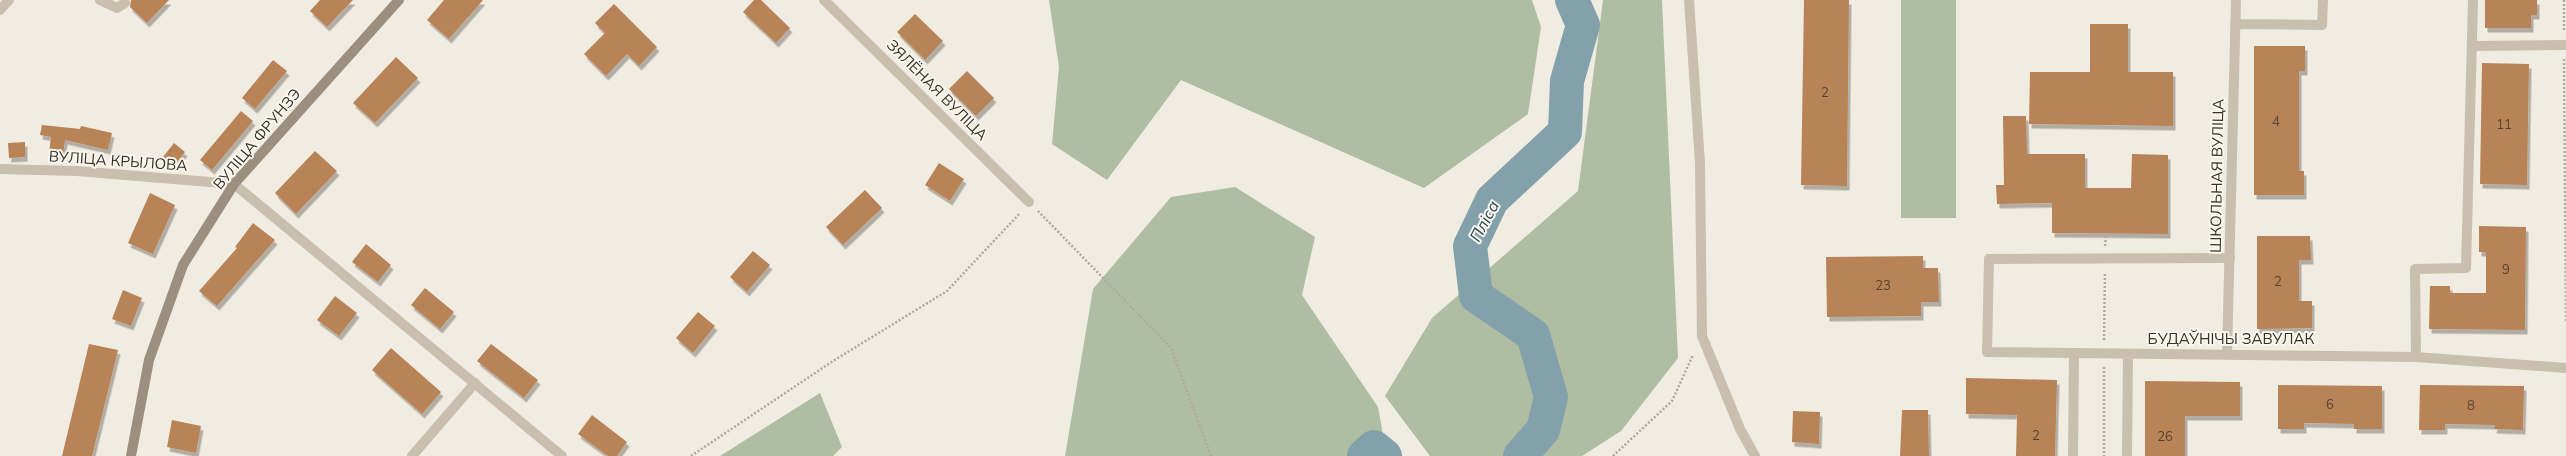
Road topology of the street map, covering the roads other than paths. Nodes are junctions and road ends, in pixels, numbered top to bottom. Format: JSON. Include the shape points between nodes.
{"nodes":[{"id":1,"x":9,"y":0,"type":"edge"},
{"id":2,"x":100,"y":0,"type":"edge"},
{"id":3,"x":399,"y":0,"type":"edge"},
{"id":4,"x":824,"y":0,"type":"edge"},
{"id":5,"x":1689,"y":0,"type":"edge"},
{"id":6,"x":2236,"y":0,"type":"edge"},
{"id":7,"x":2323,"y":0,"type":"edge"},
{"id":8,"x":2474,"y":0,"type":"edge"},
{"id":9,"x":125,"y":2,"type":"dead end"},
{"id":10,"x":0,"y":10,"type":"edge"},
{"id":11,"x":2235,"y":24,"type":"junction"},
{"id":12,"x":2472,"y":46,"type":"junction"},
{"id":13,"x":2565,"y":47,"type":"edge"},
{"id":14,"x":0,"y":169,"type":"edge"},
{"id":15,"x":234,"y":184,"type":"junction"},
{"id":16,"x":1029,"y":202,"type":"road end"},
{"id":17,"x":2230,"y":258,"type":"junction"},
{"id":18,"x":2074,"y":353,"type":"junction"},
{"id":19,"x":2128,"y":354,"type":"junction"},
{"id":20,"x":2227,"y":354,"type":"junction"},
{"id":21,"x":2416,"y":357,"type":"junction"},
{"id":22,"x":2566,"y":368,"type":"edge"},
{"id":23,"x":476,"y":383,"type":"junction"},
{"id":24,"x":131,"y":456,"type":"edge"},
{"id":25,"x":412,"y":456,"type":"edge"},
{"id":26,"x":562,"y":456,"type":"edge"},
{"id":27,"x":1755,"y":456,"type":"edge"},
{"id":28,"x":2073,"y":456,"type":"edge"},
{"id":29,"x":2127,"y":456,"type":"edge"}],
"edges":[{"from":1,"to":10,"type":"street"},
{"from":2,"to":9,"type":"street","via":[[117,8]]},
{"from":3,"to":15,"type":"street","name":"ВУЛІЦА ФРУНЗЭ"},
{"from":4,"to":16,"type":"street","name":"ЗЯЛЁНАЯ ВУЛІЦА"},
{"from":5,"to":27,"type":"street","via":[[1700,163],[1702,336],[1740,429]]},
{"from":6,"to":11,"type":"street","name":"ШКОЛЬНАЯ ВУЛІЦА"},
{"from":7,"to":11,"type":"street","via":[[2322,25]]},
{"from":8,"to":12,"type":"street"},
{"from":11,"to":17,"type":"street","name":"ШКОЛЬНАЯ ВУЛІЦА"},
{"from":12,"to":13,"type":"street"},
{"from":12,"to":21,"type":"street","via":[[2466,268],[2416,269]]},
{"from":14,"to":15,"type":"street","name":"ВУЛІЦА КРЫЛОВА","via":[[77,171]]},
{"from":15,"to":23,"type":"street"},
{"from":15,"to":24,"type":"street","name":"ВУЛІЦА ФРУНЗЭ","via":[[183,265],[149,360]]},
{"from":17,"to":18,"type":"street","name":"БУДАЎНІЧЫ ЗАВУЛАК","via":[[1989,259],[1987,352]]},
{"from":17,"to":20,"type":"street","name":"ШКОЛЬНАЯ ВУЛІЦА"},
{"from":18,"to":19,"type":"street","name":"БУДАЎНІЧЫ ЗАВУЛАК"},
{"from":18,"to":28,"type":"street"},
{"from":19,"to":20,"type":"street","name":"БУДАЎНІЧЫ ЗАВУЛАК"},
{"from":19,"to":29,"type":"street"},
{"from":20,"to":21,"type":"street","name":"БУДАЎНІЧЫ ЗАВУЛАК"},
{"from":21,"to":22,"type":"street","name":"БУДАЎНІЧЫ ЗАВУЛАК"},
{"from":23,"to":25,"type":"street"},
{"from":23,"to":26,"type":"street"}]}
